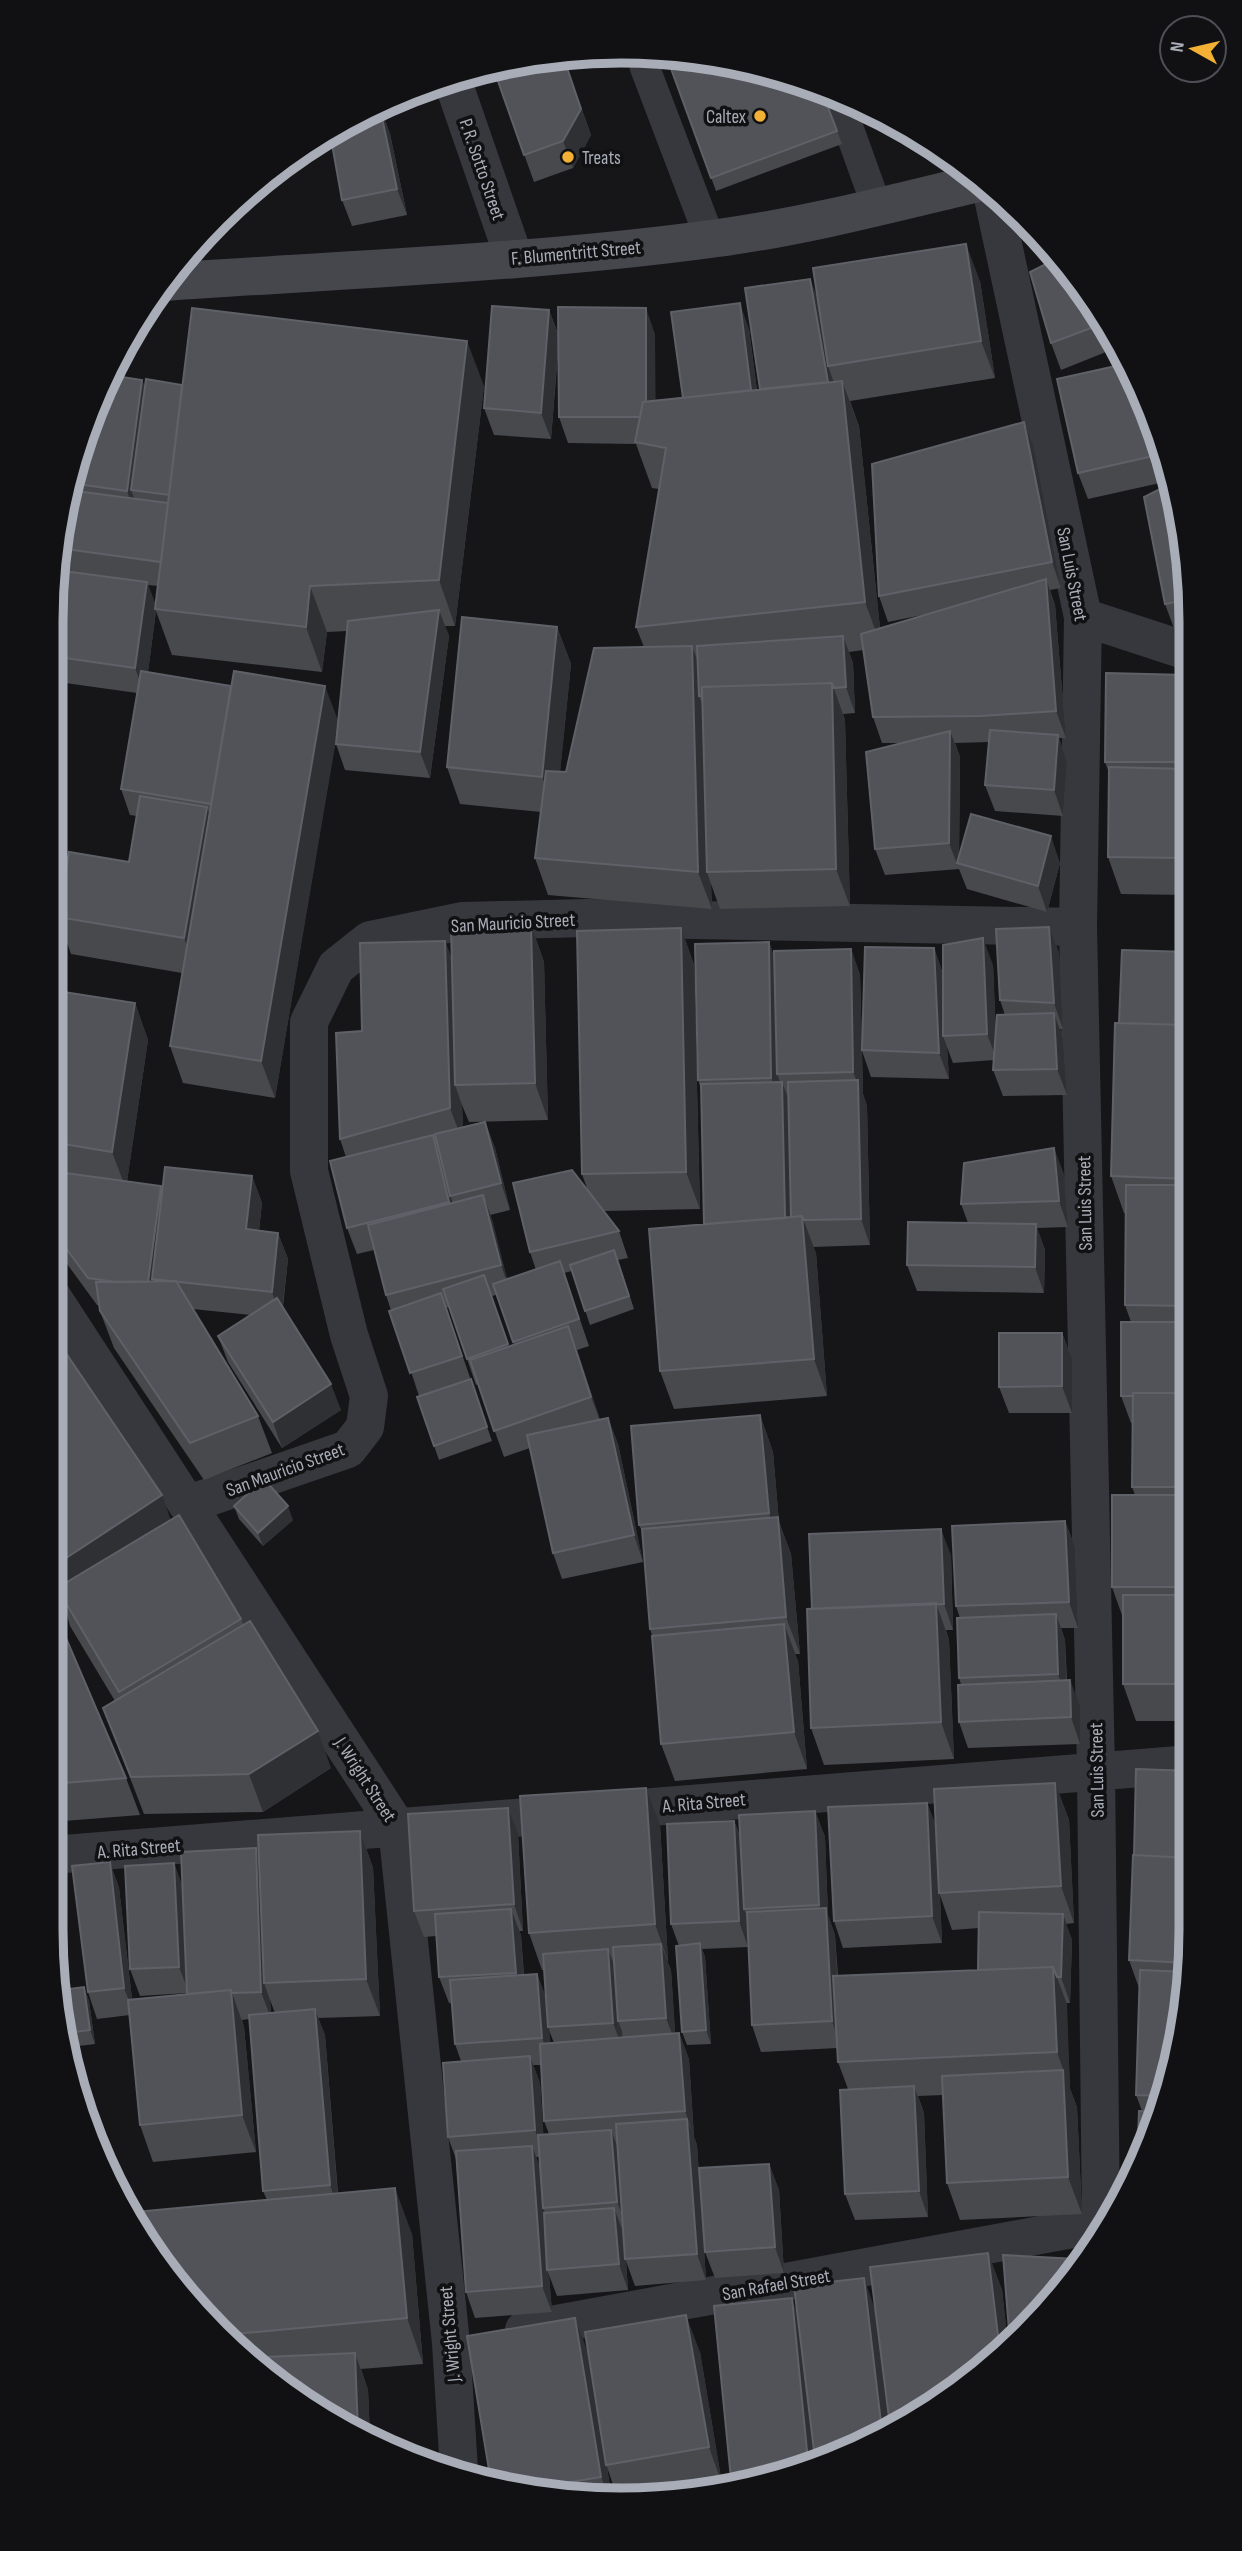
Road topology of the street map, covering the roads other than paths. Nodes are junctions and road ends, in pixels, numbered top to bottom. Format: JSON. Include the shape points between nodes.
{"nodes":[{"id":1,"x":644,"y":64,"type":"edge"},
{"id":2,"x":455,"y":89,"type":"edge"},
{"id":3,"x":841,"y":108,"type":"edge"},
{"id":4,"x":969,"y":185,"type":"edge"},
{"id":5,"x":877,"y":207,"type":"junction"},
{"id":6,"x":995,"y":207,"type":"edge"},
{"id":7,"x":710,"y":239,"type":"junction"},
{"id":8,"x":514,"y":258,"type":"junction"},
{"id":9,"x":178,"y":281,"type":"edge"},
{"id":10,"x":1083,"y":617,"type":"junction"},
{"id":11,"x":1179,"y":648,"type":"edge"},
{"id":12,"x":1078,"y":927,"type":"junction"},
{"id":13,"x":63,"y":1313,"type":"edge"},
{"id":14,"x":189,"y":1504,"type":"junction"},
{"id":15,"x":1179,"y":1765,"type":"edge"},
{"id":16,"x":1096,"y":1770,"type":"junction"},
{"id":17,"x":397,"y":1827,"type":"junction"},
{"id":18,"x":63,"y":1853,"type":"edge"},
{"id":19,"x":1101,"y":2214,"type":"edge"},
{"id":20,"x":1094,"y":2225,"type":"edge"},
{"id":21,"x":474,"y":2339,"type":"junction"},
{"id":22,"x":460,"y":2464,"type":"edge"}],
"edges":[{"from":1,"to":7,"type":"lane"},
{"from":2,"to":8,"type":"street","name":"P. R. Sotto Street"},
{"from":3,"to":5,"type":"lane"},
{"from":4,"to":5,"type":"main road","name":"F. Blumentritt Street"},
{"from":5,"to":7,"type":"main road","name":"F. Blumentritt Street"},
{"from":6,"to":10,"type":"street","name":"San Luis Street"},
{"from":7,"to":8,"type":"main road","name":"F. Blumentritt Street"},
{"from":8,"to":9,"type":"main road","name":"F. Blumentritt Street"},
{"from":10,"to":11,"type":"street"},
{"from":10,"to":12,"type":"street","name":"San Luis Street"},
{"from":12,"to":14,"type":"street","name":"San Mauricio Street","via":[[587,918],[462,921],[370,940],[336,967],[309,1021],[309,1171],[349,1335],[369,1396],[365,1427],[348,1449]]},
{"from":12,"to":16,"type":"street","name":"San Luis Street"},
{"from":13,"to":14,"type":"street","name":"J. Wright Street"},
{"from":14,"to":17,"type":"street","name":"J. Wright Street"},
{"from":15,"to":16,"type":"street","name":"A. Rita Street"},
{"from":16,"to":17,"type":"street","name":"A. Rita Street"},
{"from":16,"to":19,"type":"street","name":"San Luis Street"},
{"from":17,"to":18,"type":"street","name":"A. Rita Street"},
{"from":17,"to":21,"type":"street","name":"J. Wright Street"},
{"from":20,"to":21,"type":"street","name":"San Rafael Street"},
{"from":21,"to":22,"type":"street","name":"J. Wright Street"}]}
